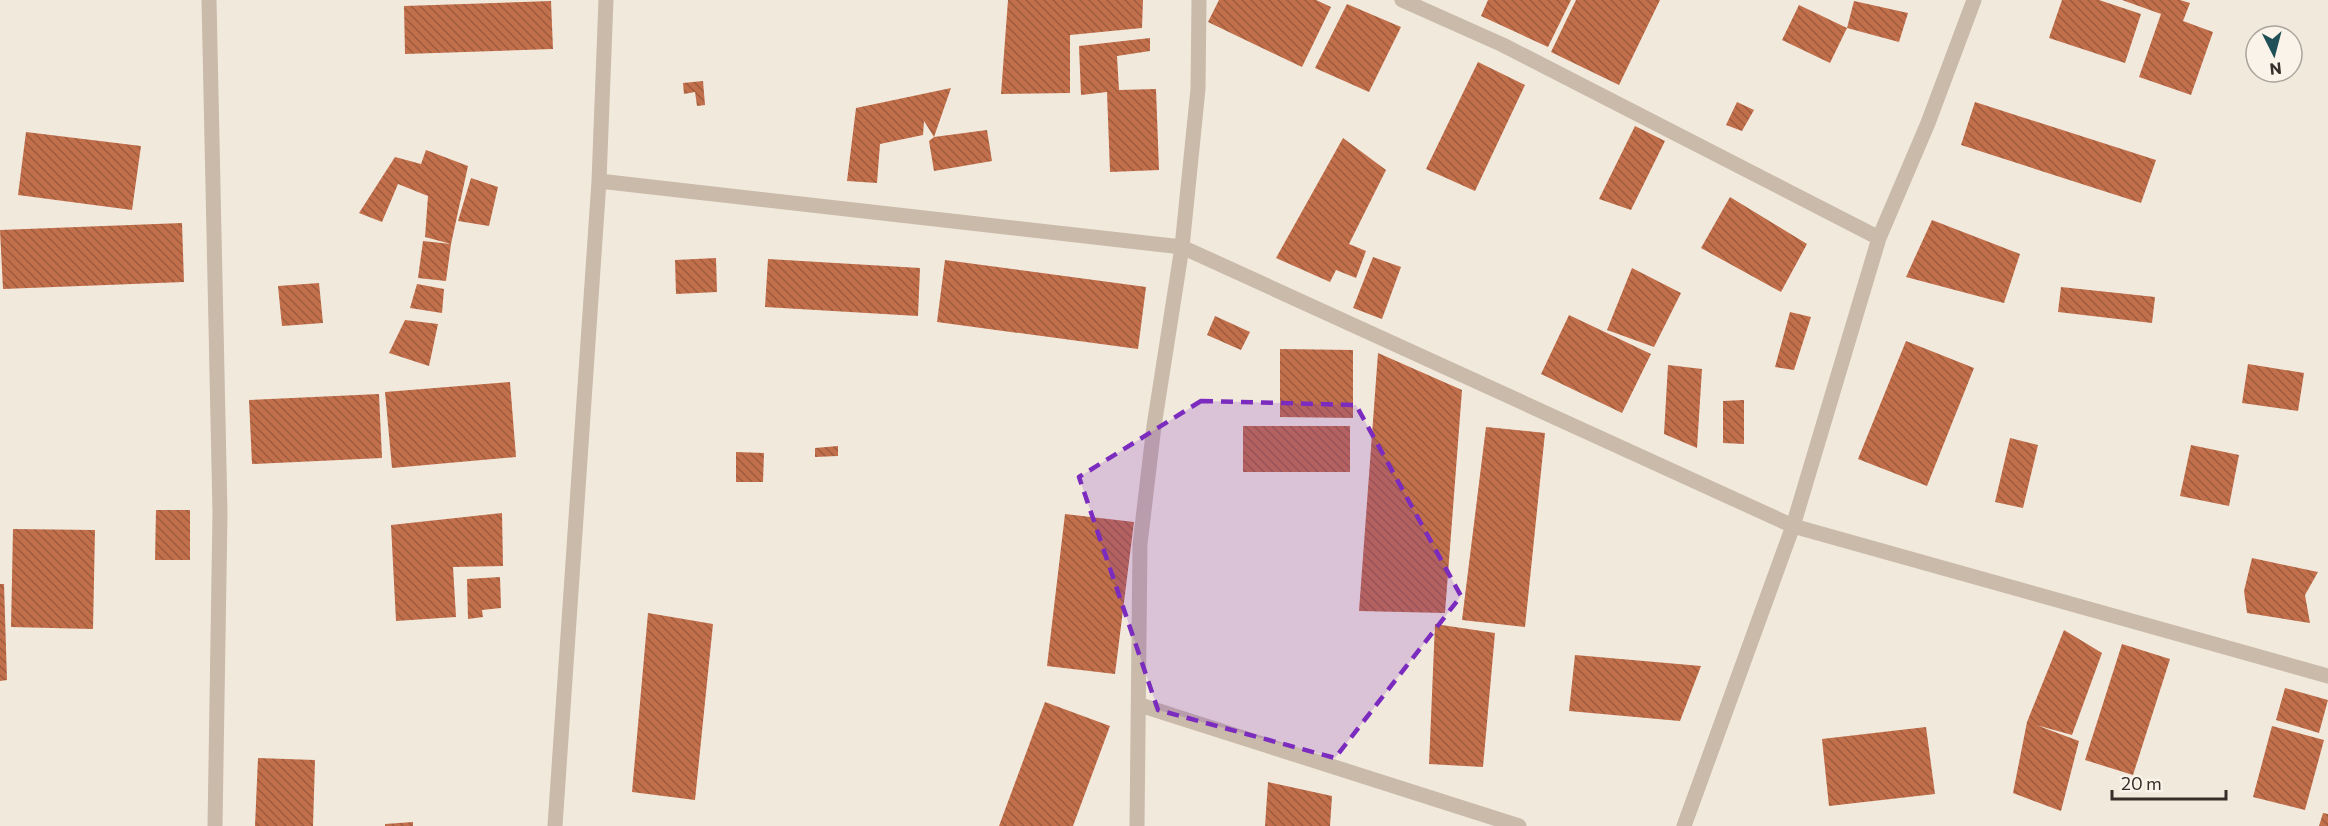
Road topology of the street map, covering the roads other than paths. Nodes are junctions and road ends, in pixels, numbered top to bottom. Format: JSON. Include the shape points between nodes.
{"nodes":[{"id":1,"x":209,"y":0,"type":"edge"},
{"id":2,"x":606,"y":0,"type":"edge"},
{"id":3,"x":1199,"y":0,"type":"edge"},
{"id":4,"x":1402,"y":0,"type":"edge"},
{"id":5,"x":1974,"y":0,"type":"edge"},
{"id":6,"x":599,"y":181,"type":"junction"},
{"id":7,"x":1879,"y":238,"type":"junction"},
{"id":8,"x":1182,"y":247,"type":"junction"},
{"id":9,"x":1793,"y":525,"type":"junction"},
{"id":10,"x":2328,"y":676,"type":"edge"},
{"id":11,"x":1140,"y":705,"type":"junction"},
{"id":12,"x":215,"y":826,"type":"edge"},
{"id":13,"x":555,"y":826,"type":"edge"},
{"id":14,"x":1137,"y":826,"type":"edge"},
{"id":15,"x":1519,"y":826,"type":"edge"},
{"id":16,"x":1684,"y":826,"type":"edge"}],
"edges":[{"from":1,"to":12,"type":"street","via":[[220,513]]},
{"from":2,"to":6,"type":"street"},
{"from":3,"to":8,"type":"street","via":[[1198,89]]},
{"from":4,"to":7,"type":"street","via":[[1503,45]]},
{"from":5,"to":7,"type":"street"},
{"from":6,"to":8,"type":"street"},
{"from":6,"to":13,"type":"street"},
{"from":7,"to":9,"type":"street"},
{"from":8,"to":9,"type":"street"},
{"from":8,"to":11,"type":"street","via":[[1140,544]]},
{"from":9,"to":10,"type":"street"},
{"from":9,"to":16,"type":"street"},
{"from":11,"to":14,"type":"street"},
{"from":11,"to":15,"type":"street"}]}
